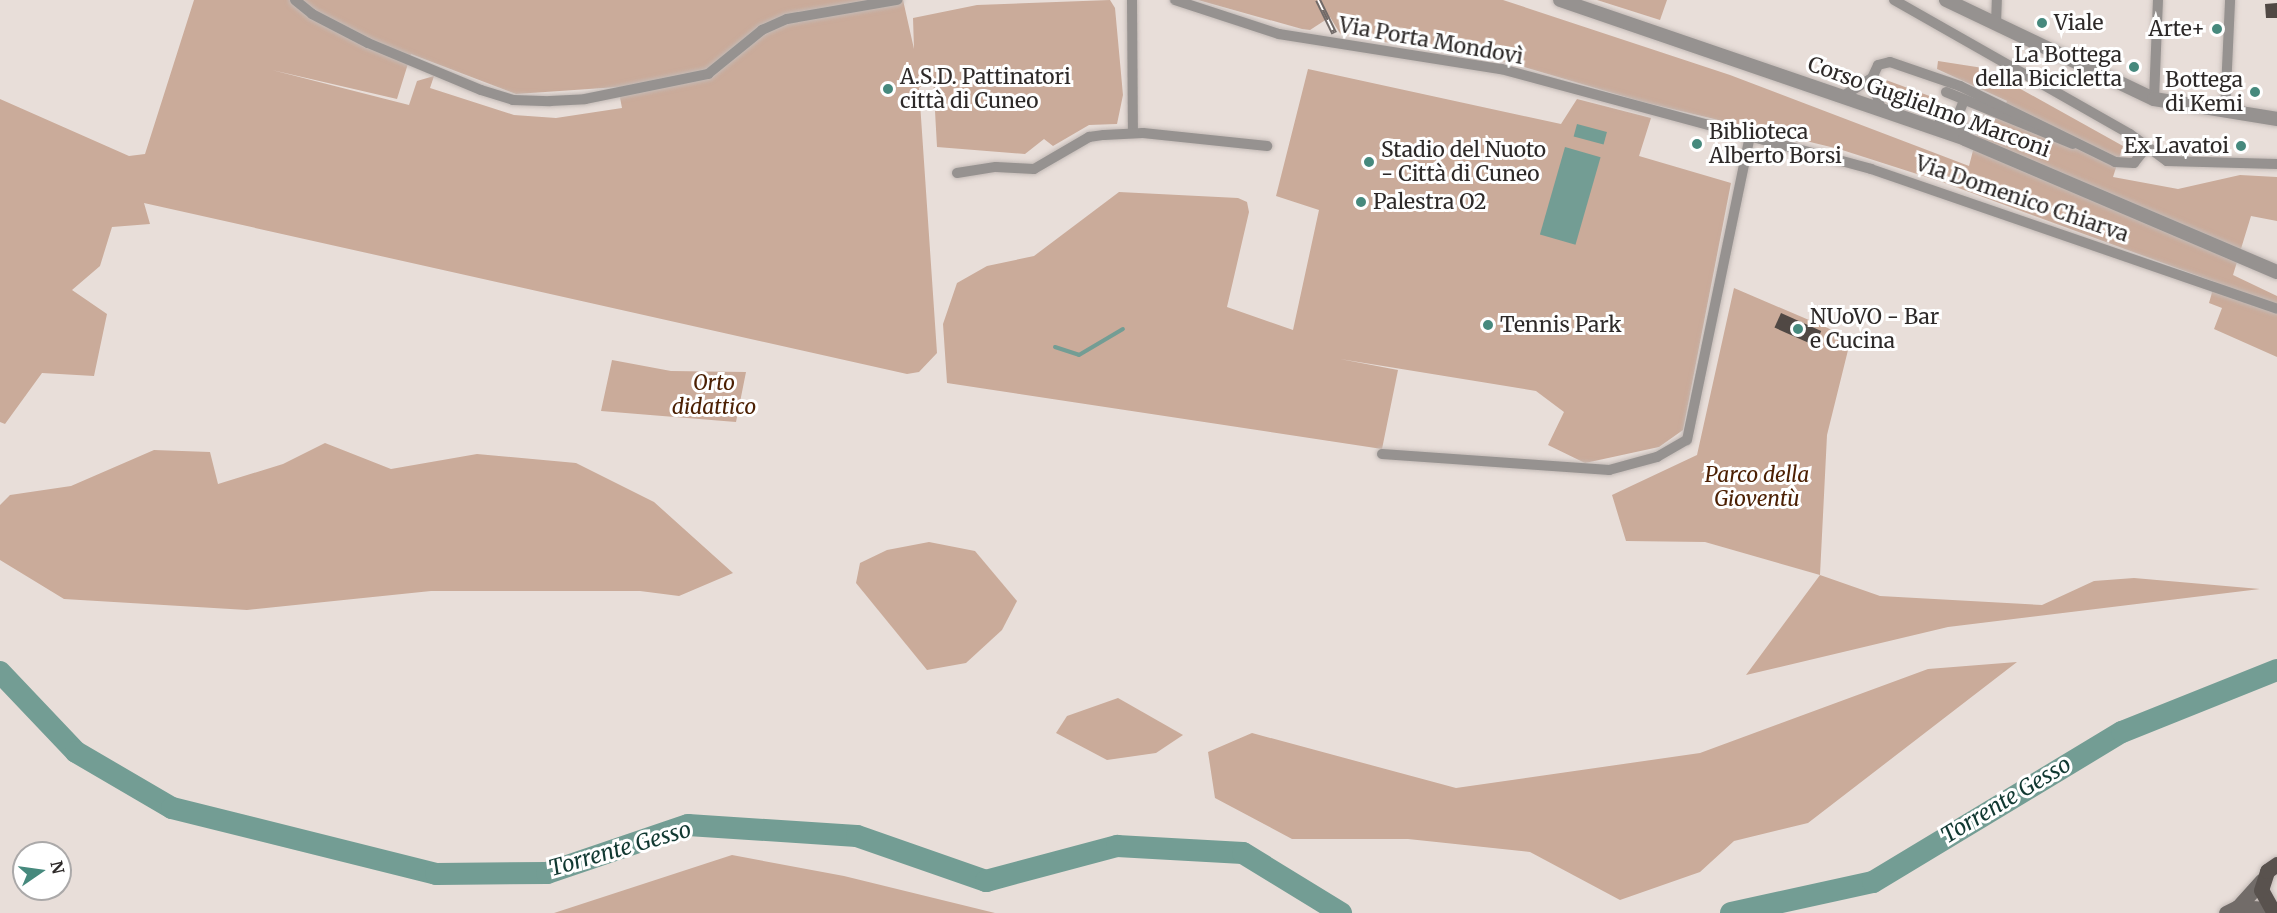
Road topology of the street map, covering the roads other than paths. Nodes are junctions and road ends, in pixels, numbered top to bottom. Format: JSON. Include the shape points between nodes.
{"nodes":[{"id":1,"x":295,"y":0,"type":"edge"},
{"id":2,"x":897,"y":0,"type":"edge"},
{"id":3,"x":1132,"y":0,"type":"edge"},
{"id":4,"x":1175,"y":0,"type":"edge"},
{"id":5,"x":1560,"y":0,"type":"edge"},
{"id":6,"x":1894,"y":0,"type":"edge"},
{"id":7,"x":1946,"y":0,"type":"edge"},
{"id":8,"x":1997,"y":0,"type":"edge"},
{"id":9,"x":2158,"y":0,"type":"edge"},
{"id":10,"x":2230,"y":0,"type":"edge"},
{"id":11,"x":1996,"y":24,"type":"junction"},
{"id":12,"x":1872,"y":78,"type":"junction"},
{"id":13,"x":1946,"y":92,"type":"dead end"},
{"id":14,"x":1843,"y":96,"type":"junction"},
{"id":15,"x":2154,"y":99,"type":"junction"},
{"id":16,"x":1964,"y":100,"type":"junction"},
{"id":17,"x":1881,"y":109,"type":"junction"},
{"id":18,"x":2225,"y":112,"type":"junction"},
{"id":19,"x":1959,"y":113,"type":"junction"},
{"id":20,"x":2277,"y":119,"type":"edge"},
{"id":21,"x":1936,"y":128,"type":"junction"},
{"id":22,"x":1133,"y":133,"type":"junction"},
{"id":23,"x":1750,"y":137,"type":"junction"},
{"id":24,"x":1965,"y":139,"type":"junction"},
{"id":25,"x":1267,"y":146,"type":"dead end"},
{"id":26,"x":2082,"y":146,"type":"junction"},
{"id":27,"x":2145,"y":148,"type":"junction"},
{"id":28,"x":2277,"y":164,"type":"edge"},
{"id":29,"x":957,"y":173,"type":"dead end"},
{"id":30,"x":2277,"y":272,"type":"edge"},
{"id":31,"x":2277,"y":309,"type":"edge"},
{"id":32,"x":1382,"y":454,"type":"dead end"},
{"id":33,"x":2277,"y":864,"type":"edge"},
{"id":34,"x":2262,"y":880,"type":"junction"},
{"id":35,"x":2232,"y":910,"type":"edge"},
{"id":36,"x":2272,"y":911,"type":"edge"}],
"edges":[{"from":1,"to":2,"type":"street","via":[[312,15],[368,43],[481,90],[513,100],[550,101],[585,99],[708,74],[762,30],[781,21]]},
{"from":3,"to":22,"type":"street"},
{"from":4,"to":23,"type":"street","name":"Via Porta Mondovì","via":[[1279,34],[1501,69]]},
{"from":5,"to":14,"type":"street","name":"Corso Guglielmo Marconi"},
{"from":6,"to":27,"type":"street","via":[[2130,134]]},
{"from":7,"to":11,"type":"street"},
{"from":8,"to":11,"type":"street"},
{"from":9,"to":15,"type":"street"},
{"from":10,"to":18,"type":"street"},
{"from":11,"to":15,"type":"street"},
{"from":12,"to":14,"type":"street"},
{"from":12,"to":17,"type":"street"},
{"from":12,"to":26,"type":"street","via":[[1878,65],[1897,64],[1960,86]]},
{"from":13,"to":16,"type":"street"},
{"from":14,"to":17,"type":"street","name":"Corso Guglielmo Marconi"},
{"from":15,"to":18,"type":"street"},
{"from":16,"to":19,"type":"street"},
{"from":16,"to":26,"type":"street","via":[[2058,141]]},
{"from":17,"to":21,"type":"street","name":"Corso Guglielmo Marconi"},
{"from":18,"to":20,"type":"street"},
{"from":19,"to":21,"type":"street"},
{"from":19,"to":24,"type":"street"},
{"from":21,"to":24,"type":"street","name":"Corso Guglielmo Marconi"},
{"from":22,"to":25,"type":"street"},
{"from":22,"to":29,"type":"street","via":[[1089,137],[1034,169],[989,167]]},
{"from":23,"to":31,"type":"street","name":"Via Domenico Chiarva","via":[[1920,183]]},
{"from":23,"to":32,"type":"street","via":[[1687,440],[1657,457],[1609,470]]},
{"from":24,"to":30,"type":"street","name":"Corso Guglielmo Marconi"},
{"from":26,"to":27,"type":"street","via":[[2126,165],[2134,163]]},
{"from":27,"to":28,"type":"street","via":[[2180,164],[2229,160]]},
{"from":33,"to":34,"type":"main road"},
{"from":34,"to":35,"type":"main road"},
{"from":34,"to":36,"type":"main road","via":[[2263,900]]},
{"from":35,"to":36,"type":"main road"}]}
